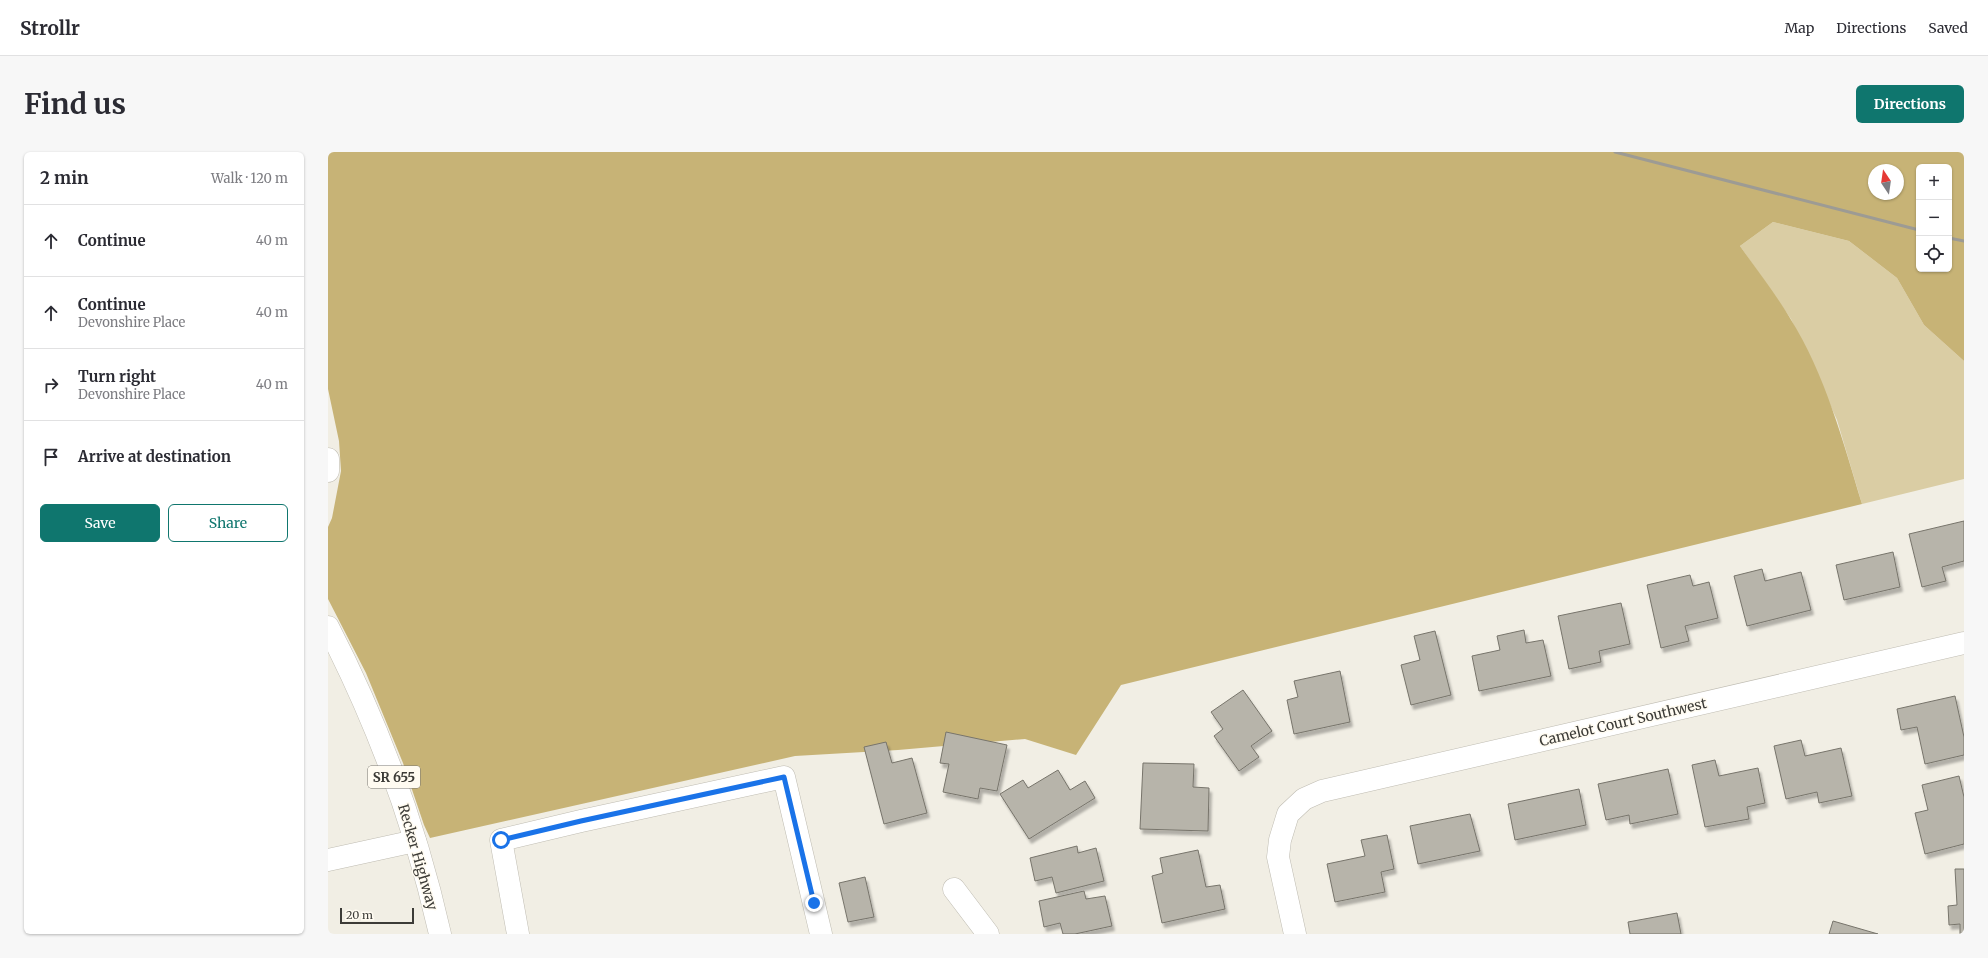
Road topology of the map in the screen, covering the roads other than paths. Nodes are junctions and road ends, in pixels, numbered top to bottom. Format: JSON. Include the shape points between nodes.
{"nodes":[{"id":1,"x":328,"y":459,"type":"edge"},
{"id":2,"x":328,"y":471,"type":"edge"},
{"id":3,"x":328,"y":627,"type":"edge"},
{"id":4,"x":1964,"y":643,"type":"edge"},
{"id":5,"x":415,"y":841,"type":"junction"},
{"id":6,"x":328,"y":860,"type":"edge"},
{"id":7,"x":954,"y":889,"type":"dead end"},
{"id":8,"x":440,"y":934,"type":"edge"},
{"id":9,"x":518,"y":934,"type":"edge"},
{"id":10,"x":821,"y":934,"type":"edge"},
{"id":11,"x":988,"y":934,"type":"edge"},
{"id":12,"x":1295,"y":934,"type":"edge"}],
"edges":[{"from":1,"to":2,"type":"street"},
{"from":3,"to":5,"type":"street","name":"Recker Highway","number":"SR 655","via":[[354,678],[391,768]]},
{"from":4,"to":12,"type":"street","name":"Camelot Court Southwest","via":[[1322,791],[1304,799],[1288,814],[1280,840],[1278,857]]},
{"from":5,"to":6,"type":"street"},
{"from":5,"to":8,"type":"street","name":"Recker Highway","number":"SR 655"},
{"from":7,"to":11,"type":"street"},
{"from":9,"to":10,"type":"street","via":[[501,840],[784,777]]}]}
